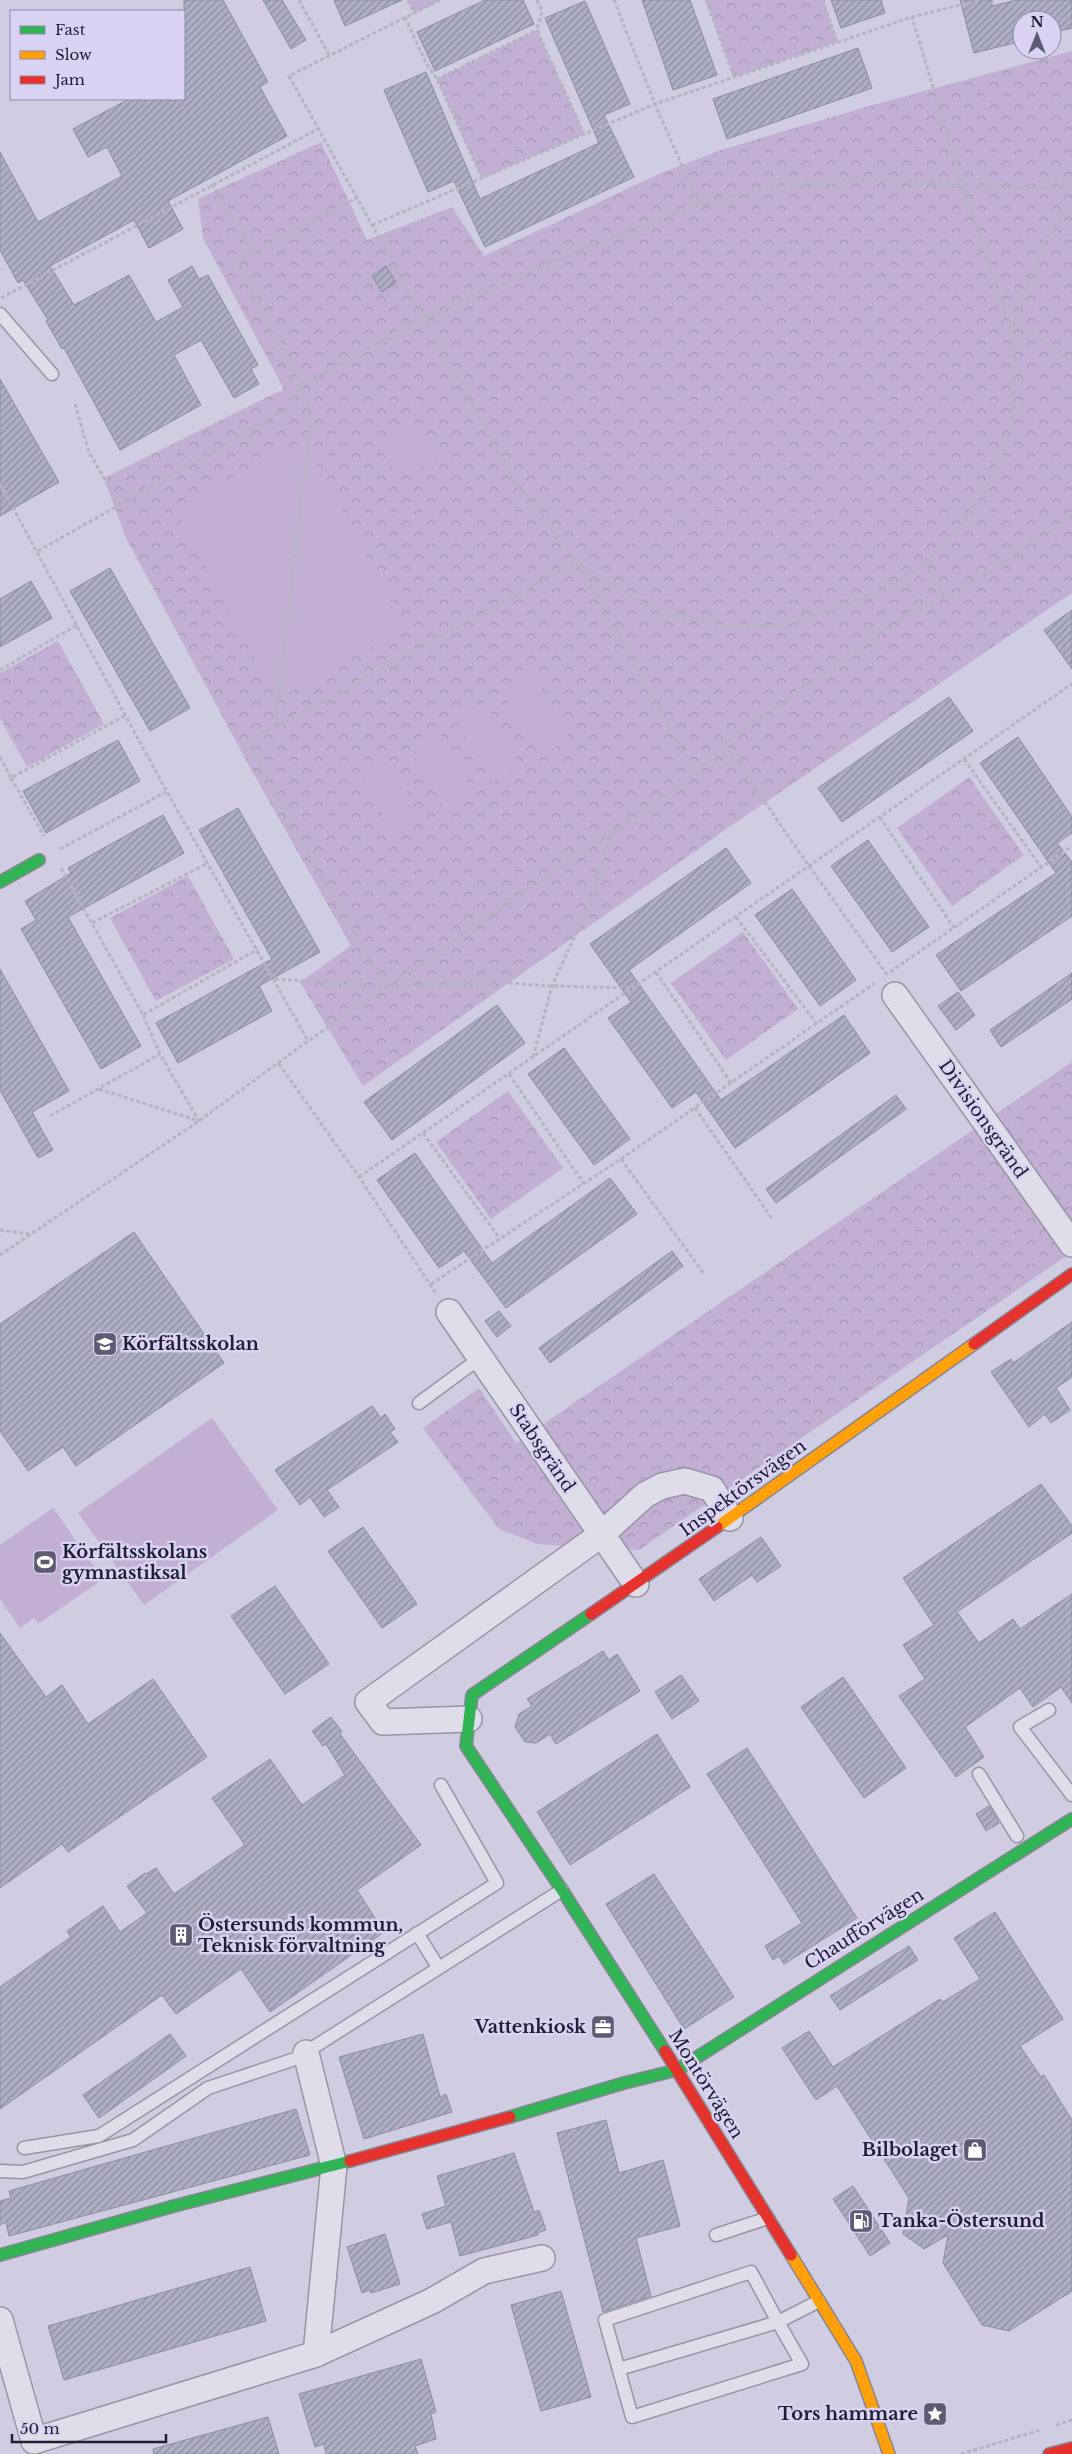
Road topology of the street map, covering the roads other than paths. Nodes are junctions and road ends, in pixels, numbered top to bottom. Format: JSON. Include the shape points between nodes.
{"nodes":[{"id":1,"x":0,"y":314,"type":"edge"},
{"id":2,"x":52,"y":374,"type":"dead end"},
{"id":3,"x":39,"y":860,"type":"road end"},
{"id":4,"x":0,"y":882,"type":"edge"},
{"id":5,"x":891,"y":985,"type":"road end"},
{"id":6,"x":1072,"y":1244,"type":"edge"},
{"id":7,"x":1072,"y":1274,"type":"edge"},
{"id":8,"x":449,"y":1312,"type":"road end"},
{"id":9,"x":480,"y":1358,"type":"junction"},
{"id":10,"x":418,"y":1403,"type":"dead end"},
{"id":11,"x":730,"y":1518,"type":"junction"},
{"id":12,"x":602,"y":1534,"type":"junction"},
{"id":13,"x":636,"y":1584,"type":"junction"},
{"id":14,"x":1049,"y":1710,"type":"dead end"},
{"id":15,"x":469,"y":1719,"type":"junction"},
{"id":16,"x":466,"y":1746,"type":"joint"},
{"id":17,"x":979,"y":1774,"type":"dead end"},
{"id":18,"x":441,"y":1785,"type":"dead end"},
{"id":19,"x":1072,"y":1795,"type":"edge"},
{"id":20,"x":1072,"y":1819,"type":"edge"},
{"id":21,"x":1017,"y":1836,"type":"dead end"},
{"id":22,"x":562,"y":1890,"type":"junction"},
{"id":23,"x":417,"y":1933,"type":"junction"},
{"id":24,"x":438,"y":1967,"type":"junction"},
{"id":25,"x":306,"y":2052,"type":"junction"},
{"id":26,"x":677,"y":2070,"type":"junction"},
{"id":27,"x":24,"y":2148,"type":"dead end"},
{"id":28,"x":334,"y":2166,"type":"junction"},
{"id":29,"x":0,"y":2171,"type":"edge"},
{"id":30,"x":768,"y":2218,"type":"junction"},
{"id":31,"x":716,"y":2235,"type":"dead end"},
{"id":32,"x":0,"y":2254,"type":"edge"},
{"id":33,"x":542,"y":2258,"type":"dead end"},
{"id":34,"x":819,"y":2301,"type":"junction"},
{"id":35,"x":0,"y":2320,"type":"edge"},
{"id":36,"x":778,"y":2322,"type":"junction"},
{"id":37,"x":316,"y":2354,"type":"junction"},
{"id":38,"x":619,"y":2369,"type":"junction"},
{"id":39,"x":1072,"y":2448,"type":"edge"},
{"id":40,"x":889,"y":2454,"type":"edge"},
{"id":41,"x":1049,"y":2454,"type":"edge"}],
"edges":[{"from":1,"to":2,"type":"lane"},
{"from":3,"to":4,"type":"street"},
{"from":5,"to":6,"type":"street","name":"Divisionsgränd"},
{"from":7,"to":11,"type":"street","name":"Inspektörsvägen"},
{"from":8,"to":9,"type":"street","name":"Stabsgränd"},
{"from":9,"to":10,"type":"lane"},
{"from":9,"to":12,"type":"street","name":"Stabsgränd"},
{"from":11,"to":12,"type":"street","via":[[712,1489],[685,1481],[662,1486],[645,1495]]},
{"from":11,"to":13,"type":"street","name":"Inspektörsvägen"},
{"from":12,"to":13,"type":"street","name":"Stabsgränd"},
{"from":12,"to":15,"type":"street","via":[[368,1702],[382,1722]]},
{"from":13,"to":15,"type":"street","name":"Inspektörsvägen","via":[[472,1695]]},
{"from":14,"to":19,"type":"lane","via":[[1020,1727]]},
{"from":15,"to":16,"type":"street","name":"Inspektörsvägen"},
{"from":16,"to":22,"type":"street","name":"Montörvägen"},
{"from":17,"to":21,"type":"lane"},
{"from":18,"to":23,"type":"lane","via":[[497,1883]]},
{"from":20,"to":26,"type":"street","name":"Chaufförvägen"},
{"from":22,"to":24,"type":"lane"},
{"from":22,"to":26,"type":"street","name":"Montörvägen"},
{"from":23,"to":24,"type":"lane"},
{"from":23,"to":27,"type":"lane","via":[[99,2136]]},
{"from":24,"to":25,"type":"lane"},
{"from":25,"to":28,"type":"street"},
{"from":25,"to":29,"type":"lane","via":[[269,2070],[208,2088],[133,2140],[23,2172]]},
{"from":26,"to":28,"type":"street","name":"Chaufförvägen"},
{"from":26,"to":30,"type":"street","name":"Montörvägen"},
{"from":28,"to":32,"type":"street","name":"Chaufförvägen"},
{"from":28,"to":37,"type":"street"},
{"from":30,"to":31,"type":"lane"},
{"from":30,"to":34,"type":"street","name":"Montörvägen"},
{"from":33,"to":37,"type":"street","via":[[484,2271],[432,2301]]},
{"from":34,"to":36,"type":"lane"},
{"from":34,"to":40,"type":"street","name":"Montörvägen","via":[[856,2361]]},
{"from":35,"to":37,"type":"street","via":[[34,2441]]},
{"from":36,"to":38,"type":"lane"},
{"from":36,"to":38,"type":"lane","via":[[751,2272],[605,2320]]},
{"from":36,"to":38,"type":"lane","via":[[802,2364],[632,2417]]},
{"from":39,"to":41,"type":"street"}]}
